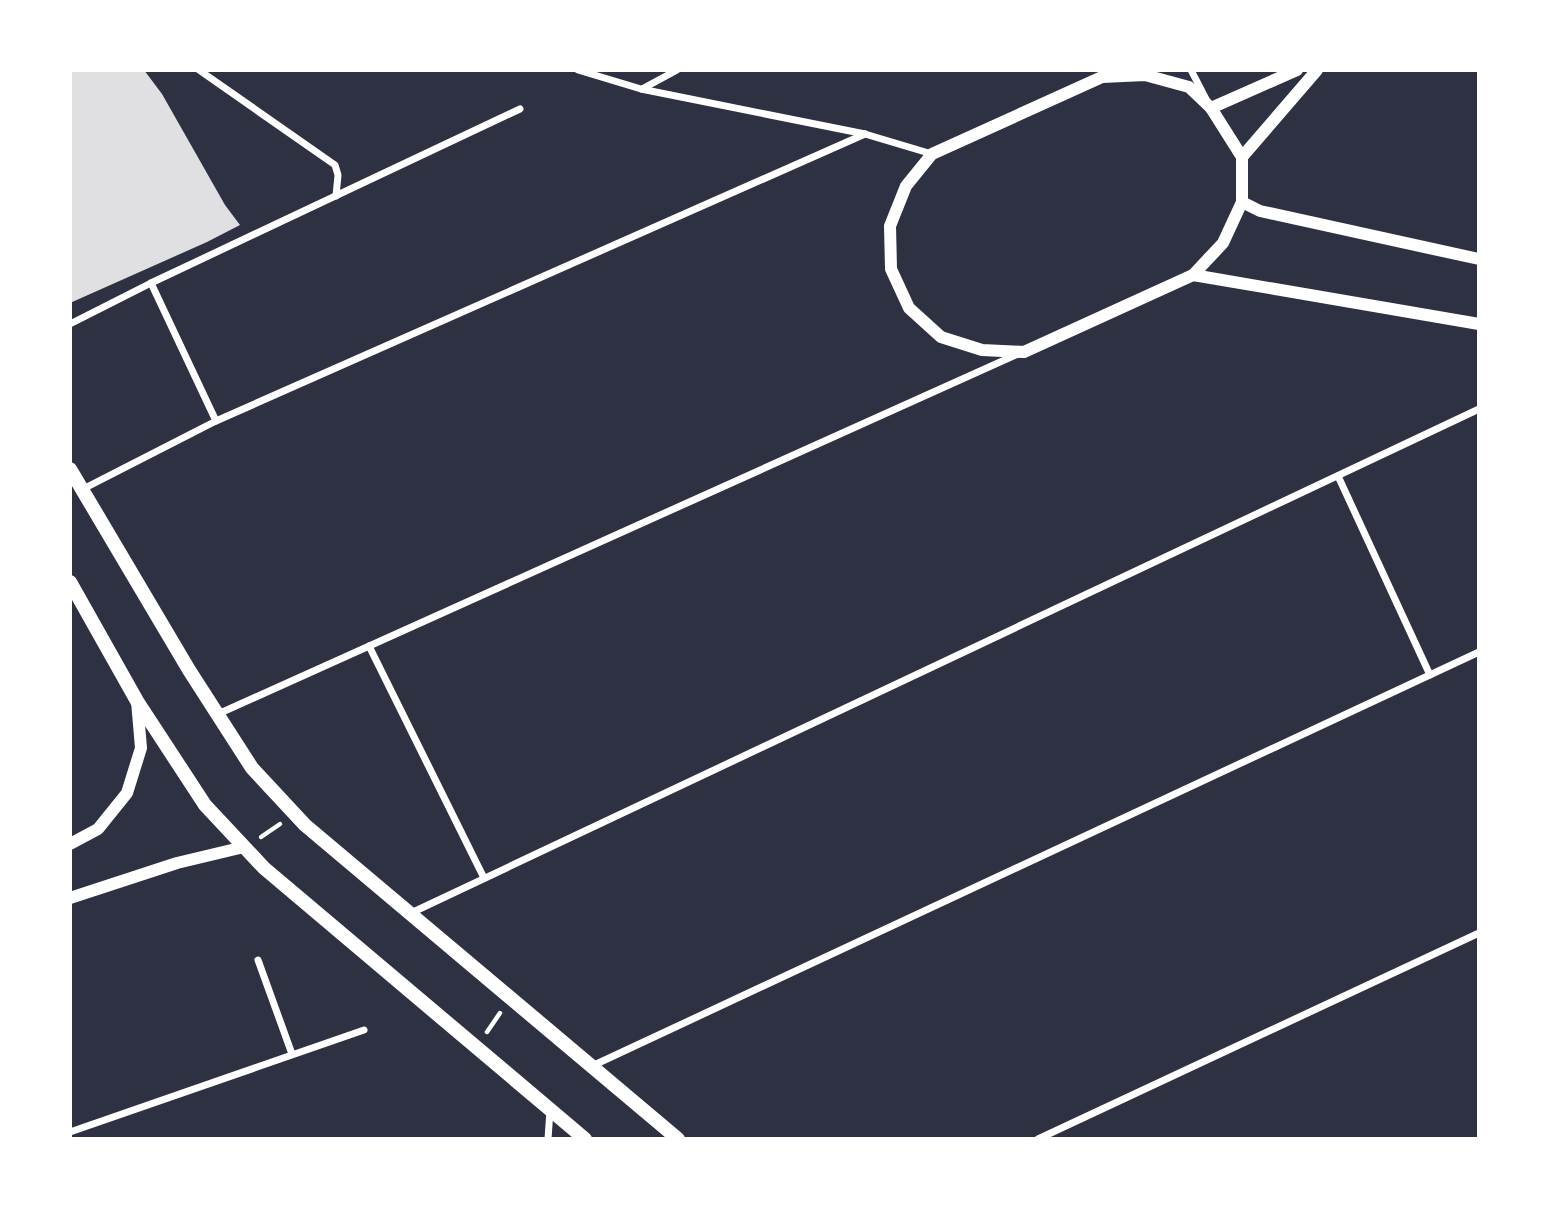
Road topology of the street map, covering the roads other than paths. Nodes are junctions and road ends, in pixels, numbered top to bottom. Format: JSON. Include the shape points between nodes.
{"nodes":[{"id":1,"x":199,"y":70,"type":"edge"},
{"id":2,"x":578,"y":70,"type":"edge"},
{"id":3,"x":677,"y":70,"type":"edge"},
{"id":4,"x":1191,"y":70,"type":"edge"},
{"id":5,"x":1297,"y":70,"type":"edge"},
{"id":6,"x":1317,"y":70,"type":"edge"},
{"id":7,"x":641,"y":89,"type":"junction"},
{"id":8,"x":1211,"y":108,"type":"junction"},
{"id":9,"x":520,"y":109,"type":"dead end"},
{"id":10,"x":865,"y":135,"type":"junction"},
{"id":11,"x":932,"y":154,"type":"junction"},
{"id":12,"x":1242,"y":157,"type":"junction"},
{"id":13,"x":336,"y":196,"type":"junction"},
{"id":14,"x":1242,"y":202,"type":"junction"},
{"id":15,"x":1479,"y":259,"type":"edge"},
{"id":16,"x":1193,"y":275,"type":"junction"},
{"id":17,"x":151,"y":283,"type":"junction"},
{"id":18,"x":70,"y":324,"type":"edge"},
{"id":19,"x":1479,"y":324,"type":"edge"},
{"id":20,"x":1024,"y":352,"type":"junction"},
{"id":21,"x":1479,"y":409,"type":"edge"},
{"id":22,"x":216,"y":421,"type":"junction"},
{"id":23,"x":70,"y":469,"type":"edge"},
{"id":24,"x":1338,"y":475,"type":"junction"},
{"id":25,"x":82,"y":489,"type":"junction"},
{"id":26,"x":70,"y":582,"type":"edge"},
{"id":27,"x":369,"y":646,"type":"junction"},
{"id":28,"x":1479,"y":652,"type":"edge"},
{"id":29,"x":1430,"y":675,"type":"junction"},
{"id":30,"x":137,"y":701,"type":"junction"},
{"id":31,"x":218,"y":714,"type":"junction"},
{"id":32,"x":70,"y":844,"type":"edge"},
{"id":33,"x":244,"y":848,"type":"junction"},
{"id":34,"x":484,"y":878,"type":"junction"},
{"id":35,"x":70,"y":898,"type":"edge"},
{"id":36,"x":410,"y":913,"type":"junction"},
{"id":37,"x":1479,"y":933,"type":"edge"},
{"id":38,"x":258,"y":960,"type":"dead end"},
{"id":39,"x":364,"y":1030,"type":"dead end"},
{"id":40,"x":292,"y":1054,"type":"junction"},
{"id":41,"x":591,"y":1066,"type":"junction"},
{"id":42,"x":550,"y":1110,"type":"junction"},
{"id":43,"x":70,"y":1132,"type":"edge"},
{"id":44,"x":548,"y":1139,"type":"edge"},
{"id":45,"x":585,"y":1139,"type":"edge"},
{"id":46,"x":678,"y":1139,"type":"edge"},
{"id":47,"x":1038,"y":1139,"type":"edge"}],
"edges":[{"from":1,"to":13,"type":"street","via":[[335,165]]},
{"from":2,"to":7,"type":"street"},
{"from":3,"to":7,"type":"street"},
{"from":4,"to":8,"type":"street"},
{"from":5,"to":8,"type":"street"},
{"from":6,"to":12,"type":"street"},
{"from":7,"to":10,"type":"street"},
{"from":8,"to":11,"type":"street","via":[[1189,87],[1145,75],[1102,77]]},
{"from":8,"to":12,"type":"street"},
{"from":9,"to":13,"type":"street"},
{"from":10,"to":11,"type":"street"},
{"from":10,"to":22,"type":"street"},
{"from":11,"to":20,"type":"street","via":[[906,186],[890,226],[891,269],[909,308],[941,337],[982,350]]},
{"from":12,"to":14,"type":"street"},
{"from":13,"to":17,"type":"street"},
{"from":14,"to":15,"type":"street","via":[[1260,211]]},
{"from":14,"to":16,"type":"street","via":[[1223,243]]},
{"from":16,"to":19,"type":"street"},
{"from":16,"to":20,"type":"street"},
{"from":17,"to":18,"type":"street"},
{"from":17,"to":22,"type":"street"},
{"from":20,"to":27,"type":"street"},
{"from":21,"to":24,"type":"street"},
{"from":22,"to":25,"type":"street"},
{"from":23,"to":25,"type":"main road"},
{"from":24,"to":29,"type":"street"},
{"from":24,"to":34,"type":"street"},
{"from":25,"to":31,"type":"main road"},
{"from":26,"to":30,"type":"main road"},
{"from":27,"to":31,"type":"street"},
{"from":27,"to":34,"type":"street"},
{"from":28,"to":29,"type":"street"},
{"from":29,"to":41,"type":"street"},
{"from":30,"to":32,"type":"street","via":[[141,748],[127,793],[97,829]]},
{"from":30,"to":33,"type":"main road","via":[[205,805]]},
{"from":31,"to":36,"type":"main road","via":[[252,768],[295,814]]},
{"from":33,"to":35,"type":"street","via":[[177,863]]},
{"from":33,"to":42,"type":"main road"},
{"from":34,"to":36,"type":"street"},
{"from":36,"to":41,"type":"main road"},
{"from":37,"to":47,"type":"street"},
{"from":38,"to":40,"type":"street"},
{"from":39,"to":40,"type":"street"},
{"from":40,"to":43,"type":"street"},
{"from":41,"to":46,"type":"main road"},
{"from":42,"to":44,"type":"street"},
{"from":42,"to":45,"type":"main road"}]}
